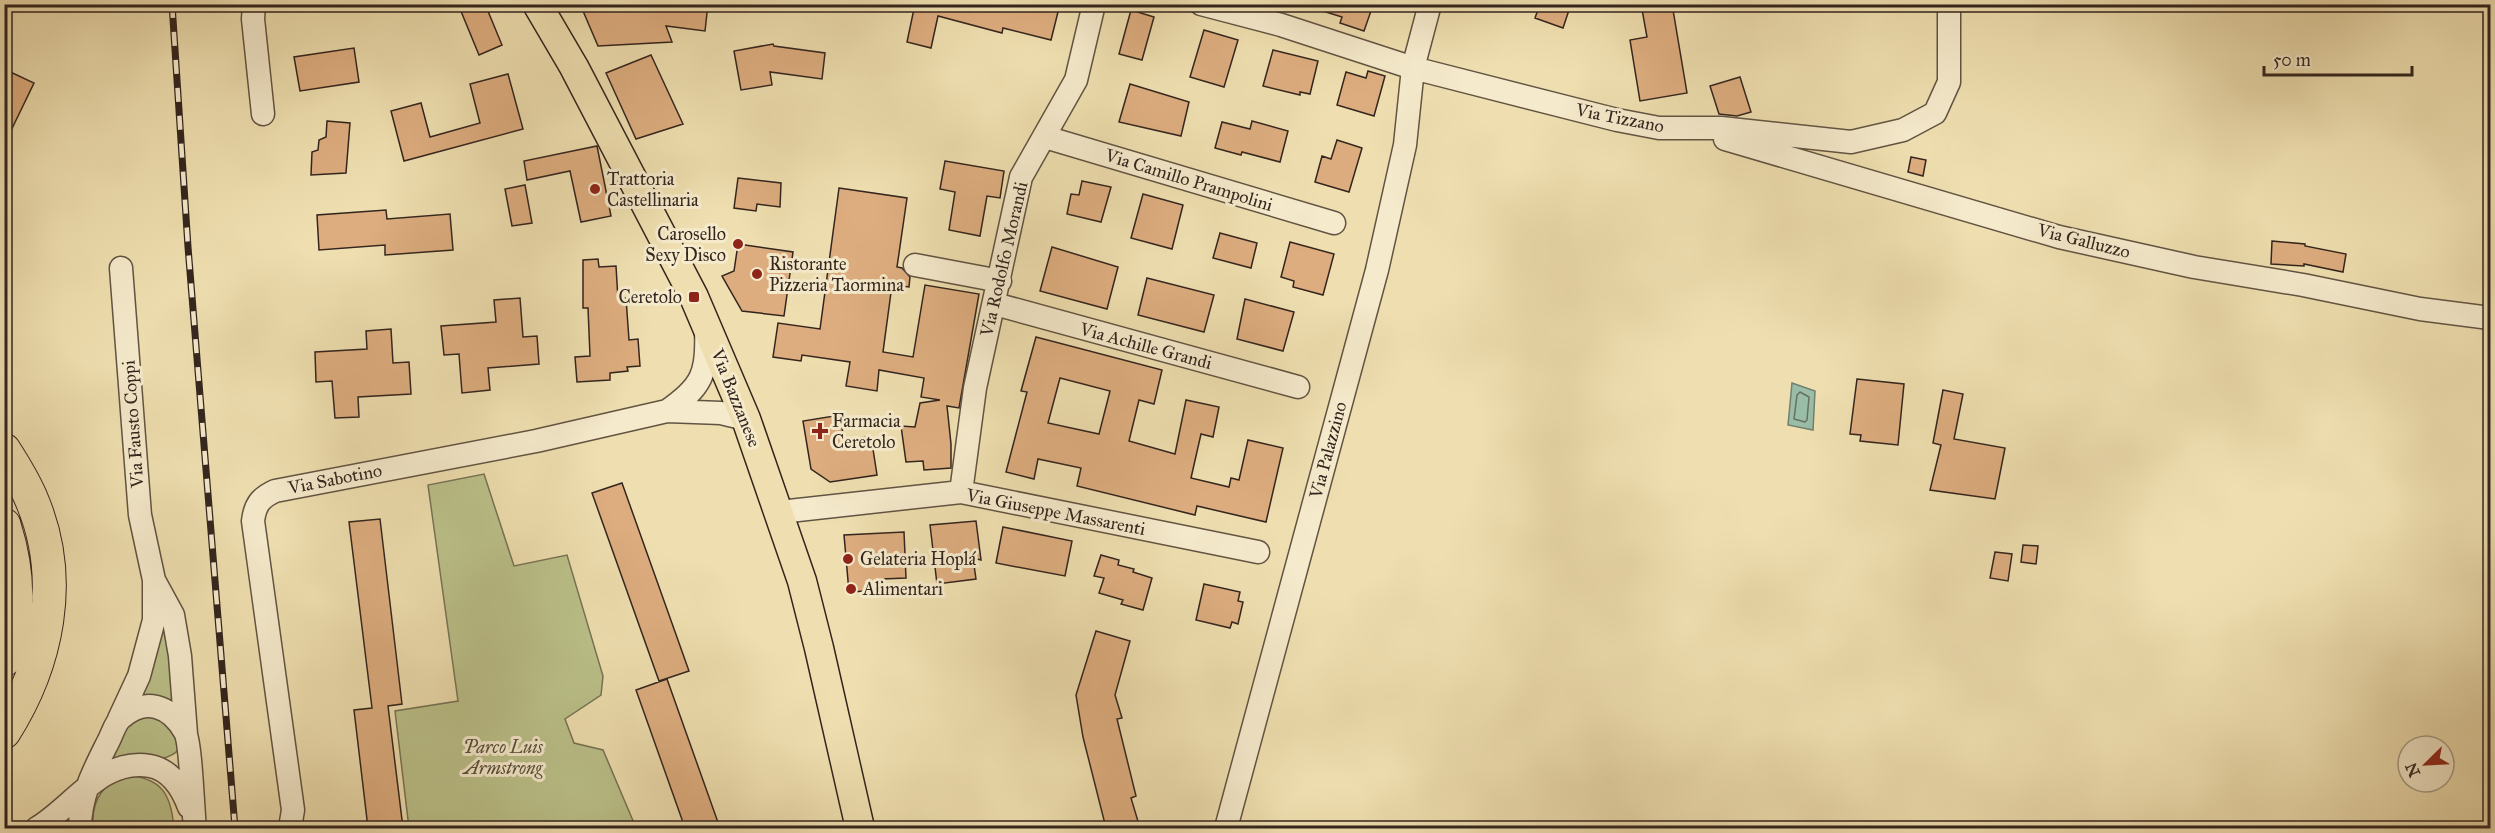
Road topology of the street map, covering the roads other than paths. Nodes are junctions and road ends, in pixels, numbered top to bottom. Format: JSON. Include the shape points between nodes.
{"nodes":[{"id":1,"x":254,"y":4,"type":"edge"},
{"id":2,"x":537,"y":4,"type":"edge"},
{"id":3,"x":1094,"y":4,"type":"edge"},
{"id":4,"x":1201,"y":4,"type":"edge"},
{"id":5,"x":1430,"y":4,"type":"edge"},
{"id":6,"x":1949,"y":4,"type":"edge"},
{"id":7,"x":1283,"y":15,"type":"edge"},
{"id":8,"x":1413,"y":68,"type":"junction"},
{"id":9,"x":263,"y":114,"type":"dead end"},
{"id":10,"x":1686,"y":128,"type":"junction"},
{"id":11,"x":1045,"y":137,"type":"junction"},
{"id":12,"x":1334,"y":223,"type":"dead end"},
{"id":13,"x":915,"y":265,"type":"dead end"},
{"id":14,"x":121,"y":268,"type":"dead end"},
{"id":15,"x":1000,"y":281,"type":"junction"},
{"id":16,"x":995,"y":304,"type":"junction"},
{"id":17,"x":2490,"y":318,"type":"edge"},
{"id":18,"x":705,"y":324,"type":"junction"},
{"id":19,"x":733,"y":386,"type":"junction"},
{"id":20,"x":1298,"y":387,"type":"dead end"},
{"id":21,"x":673,"y":406,"type":"junction"},
{"id":22,"x":746,"y":419,"type":"junction"},
{"id":23,"x":4,"y":450,"type":"edge"},
{"id":24,"x":961,"y":492,"type":"junction"},
{"id":25,"x":780,"y":512,"type":"junction"},
{"id":26,"x":4,"y":525,"type":"edge"},
{"id":27,"x":1258,"y":552,"type":"dead end"},
{"id":28,"x":154,"y":580,"type":"junction"},
{"id":29,"x":4,"y":660,"type":"edge"},
{"id":30,"x":119,"y":719,"type":"junction"},
{"id":31,"x":4,"y":732,"type":"edge"},
{"id":32,"x":186,"y":734,"type":"junction"},
{"id":33,"x":86,"y":787,"type":"junction"},
{"id":34,"x":294,"y":822,"type":"edge"},
{"id":35,"x":195,"y":826,"type":"edge"},
{"id":36,"x":858,"y":826,"type":"edge"},
{"id":37,"x":37,"y":828,"type":"edge"},
{"id":38,"x":80,"y":828,"type":"edge"},
{"id":39,"x":1226,"y":828,"type":"edge"}],
"edges":[{"from":1,"to":9,"type":"street"},
{"from":2,"to":18,"type":"main road","name":"Via Bazzanese","via":[[580,78]]},
{"from":3,"to":11,"type":"street","name":"Via Rodolfo Morandi","via":[[1076,80]]},
{"from":4,"to":7,"type":"street","name":"Via Tizzano"},
{"from":5,"to":8,"type":"street","name":"Via Palazzino"},
{"from":6,"to":10,"type":"street","name":"Via Tizzano","via":[[1949,82],[1935,113],[1903,130],[1851,142]]},
{"from":7,"to":8,"type":"street","name":"Via Tizzano"},
{"from":8,"to":10,"type":"street","name":"Via Tizzano","via":[[1617,120],[1659,128]]},
{"from":8,"to":39,"type":"street","name":"Via Palazzino","via":[[1405,145],[1377,270]]},
{"from":10,"to":17,"type":"street","name":"Via Galluzzo","via":[[2059,237],[2194,267],[2420,309]]},
{"from":11,"to":12,"type":"street","name":"Via Camillo Prampolini"},
{"from":11,"to":15,"type":"street","name":"Via Rodolfo Morandi","via":[[1021,177]]},
{"from":13,"to":15,"type":"street"},
{"from":14,"to":28,"type":"street","name":"Via Fausto Coppi","via":[[140,515]]},
{"from":15,"to":16,"type":"street","name":"Via Rodolfo Morandi"},
{"from":16,"to":20,"type":"street","name":"Via Achille Grandi"},
{"from":16,"to":24,"type":"street","name":"Via Rodolfo Morandi","via":[[975,388]]},
{"from":18,"to":19,"type":"main road","name":"Via Bazzanese"},
{"from":18,"to":21,"type":"street","via":[[707,357],[702,376],[696,387]]},
{"from":19,"to":21,"type":"street"},
{"from":19,"to":22,"type":"main road","name":"Via Bazzanese"},
{"from":21,"to":22,"type":"street"},
{"from":21,"to":34,"type":"street","name":"Via Sabotino","via":[[536,441],[275,491],[260,500],[253,521]]},
{"from":22,"to":25,"type":"main road","name":"Via Bazzanese"},
{"from":23,"to":31,"type":"highway","via":[[34,504],[49,573],[45,635],[35,675]]},
{"from":24,"to":25,"type":"street","name":"Via Giuseppe Massarenti"},
{"from":24,"to":27,"type":"street","name":"Via Giuseppe Massarenti"},
{"from":25,"to":36,"type":"main road","name":"Via Bazzanese","via":[[819,648]]},
{"from":26,"to":29,"type":"highway","via":[[15,575],[16,603]]},
{"from":28,"to":30,"type":"street","name":"Via Fausto Coppi","via":[[154,620],[139,676]]},
{"from":28,"to":32,"type":"street","name":"Via Fausto Coppi","via":[[173,615]]},
{"from":30,"to":32,"type":"street","via":[[139,706],[157,706],[173,716]]},
{"from":30,"to":33,"type":"street","name":"Via Fausto Coppi"},
{"from":32,"to":35,"type":"street","name":"Via Fausto Coppi"},
{"from":33,"to":35,"type":"street","name":"Via Fausto Coppi","via":[[134,763],[154,767],[172,776],[185,796]]},
{"from":33,"to":37,"type":"street","name":"Via Fausto Coppi","via":[[67,807]]},
{"from":33,"to":38,"type":"street","name":"Via Fausto Coppi"}]}
